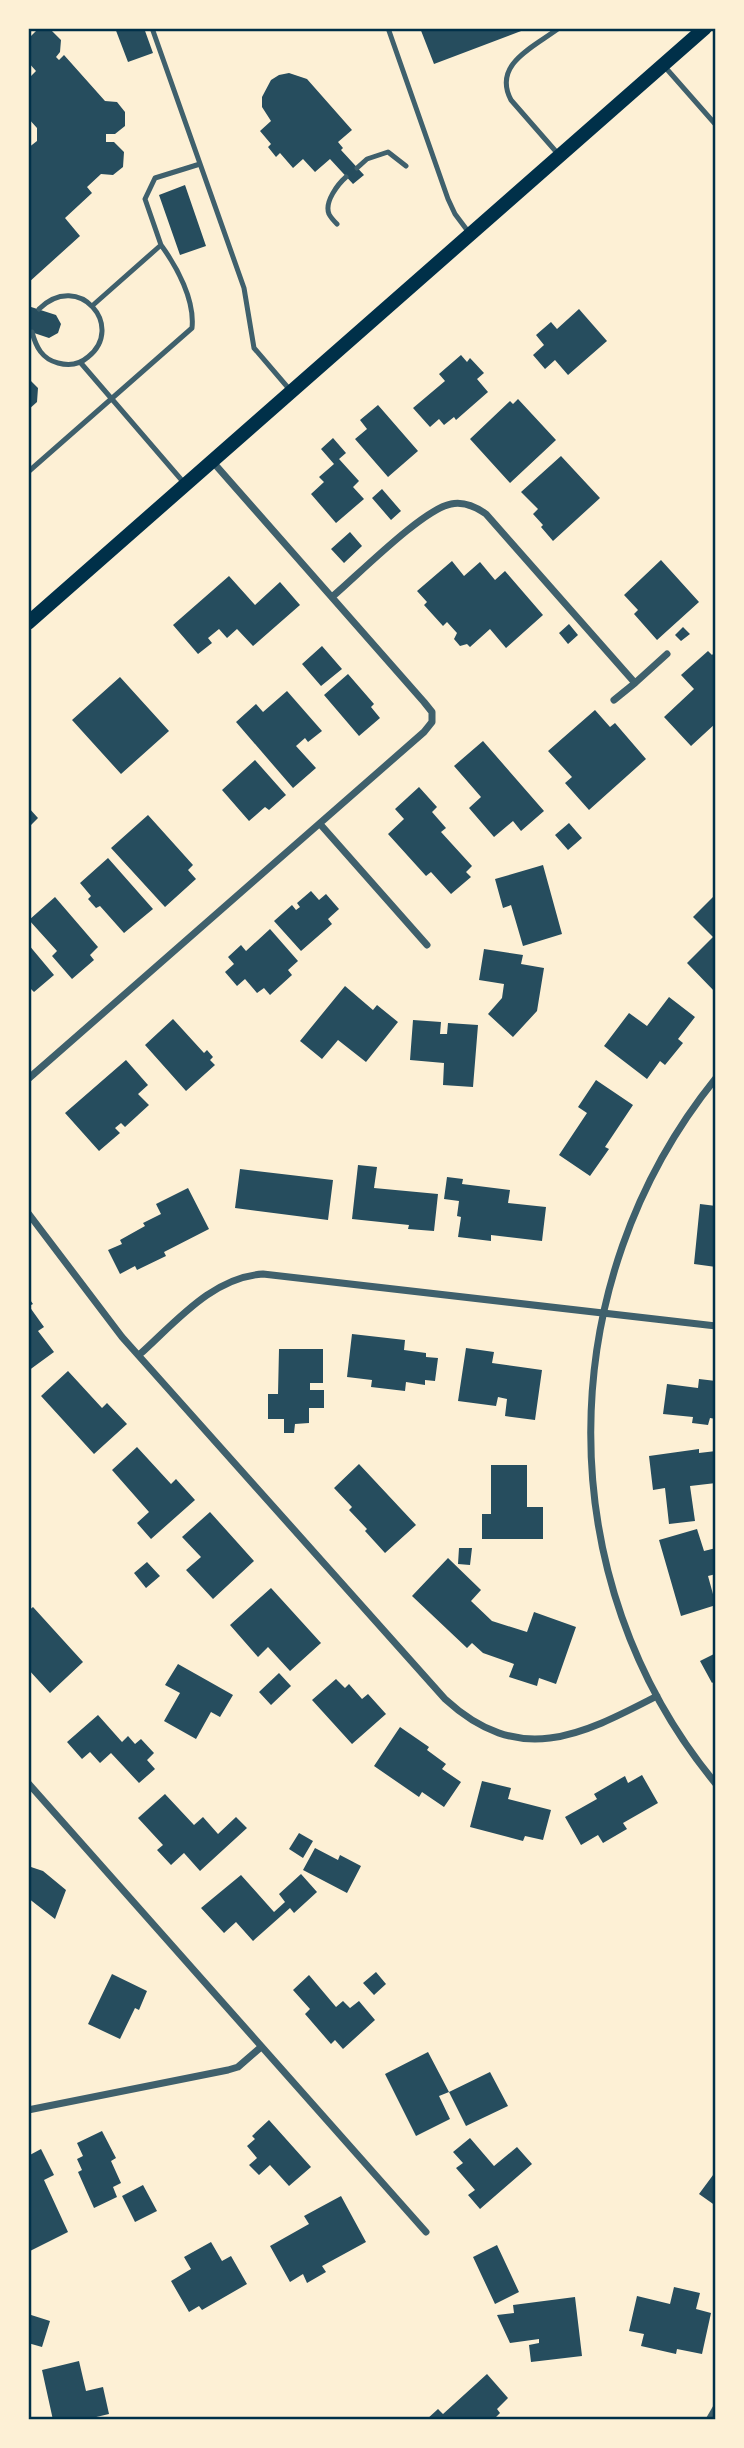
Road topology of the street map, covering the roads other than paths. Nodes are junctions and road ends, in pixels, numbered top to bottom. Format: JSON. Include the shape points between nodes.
{"nodes":[{"id":1,"x":152,"y":28,"type":"edge"},
{"id":2,"x":388,"y":28,"type":"edge"},
{"id":3,"x":559,"y":28,"type":"edge"},
{"id":4,"x":705,"y":28,"type":"edge"},
{"id":5,"x":663,"y":64,"type":"junction"},
{"id":6,"x":716,"y":125,"type":"edge"},
{"id":7,"x":559,"y":155,"type":"junction"},
{"id":8,"x":200,"y":164,"type":"junction"},
{"id":9,"x":406,"y":166,"type":"dead end"},
{"id":10,"x":357,"y":168,"type":"dead end"},
{"id":11,"x":346,"y":177,"type":"dead end"},
{"id":12,"x":337,"y":224,"type":"dead end"},
{"id":13,"x":470,"y":234,"type":"junction"},
{"id":14,"x":160,"y":245,"type":"junction"},
{"id":15,"x":92,"y":306,"type":"junction"},
{"id":16,"x":39,"y":309,"type":"dead end"},
{"id":17,"x":32,"y":332,"type":"dead end"},
{"id":18,"x":80,"y":362,"type":"junction"},
{"id":19,"x":291,"y":392,"type":"junction"},
{"id":20,"x":112,"y":399,"type":"junction"},
{"id":21,"x":212,"y":461,"type":"junction"},
{"id":22,"x":28,"y":472,"type":"edge"},
{"id":23,"x":185,"y":484,"type":"junction"},
{"id":24,"x":332,"y":597,"type":"junction"},
{"id":25,"x":28,"y":623,"type":"edge"},
{"id":26,"x":667,"y":654,"type":"dead end"},
{"id":27,"x":635,"y":683,"type":"junction"},
{"id":28,"x":614,"y":700,"type":"dead end"},
{"id":29,"x":320,"y":824,"type":"junction"},
{"id":30,"x":427,"y":945,"type":"dead end"},
{"id":31,"x":716,"y":1078,"type":"edge"},
{"id":32,"x":28,"y":1079,"type":"edge"},
{"id":33,"x":28,"y":1213,"type":"edge"},
{"id":34,"x":603,"y":1313,"type":"junction"},
{"id":35,"x":716,"y":1326,"type":"edge"},
{"id":36,"x":139,"y":1355,"type":"junction"},
{"id":37,"x":657,"y":1696,"type":"junction"},
{"id":38,"x":28,"y":1783,"type":"edge"},
{"id":39,"x":716,"y":1784,"type":"edge"},
{"id":40,"x":261,"y":2047,"type":"junction"},
{"id":41,"x":28,"y":2110,"type":"edge"},
{"id":42,"x":426,"y":2232,"type":"dead end"},
{"id":43,"x":716,"y":2408,"type":"edge"},
{"id":44,"x":709,"y":2420,"type":"edge"}],
"edges":[{"from":1,"to":8,"type":"lane"},
{"from":2,"to":13,"type":"lane","via":[[448,199]]},
{"from":3,"to":7,"type":"lane","via":[[512,64],[505,78],[511,100]]},
{"from":4,"to":5,"type":"main road"},
{"from":5,"to":6,"type":"lane"},
{"from":5,"to":7,"type":"main road"},
{"from":7,"to":13,"type":"main road"},
{"from":8,"to":14,"type":"lane","via":[[155,178],[145,199]]},
{"from":8,"to":19,"type":"lane","via":[[244,288],[254,348]]},
{"from":9,"to":10,"type":"lane","via":[[388,152]]},
{"from":11,"to":12,"type":"lane","via":[[337,185],[328,208]]},
{"from":13,"to":19,"type":"main road"},
{"from":14,"to":15,"type":"lane"},
{"from":14,"to":20,"type":"lane","via":[[174,263],[184,289],[193,314],[191,328]]},
{"from":15,"to":16,"type":"lane","via":[[69,295],[47,301]]},
{"from":15,"to":18,"type":"lane","via":[[102,333],[93,353]]},
{"from":17,"to":18,"type":"lane","via":[[41,353],[50,360]]},
{"from":18,"to":20,"type":"lane"},
{"from":19,"to":21,"type":"main road"},
{"from":20,"to":22,"type":"lane"},
{"from":20,"to":23,"type":"lane"},
{"from":21,"to":23,"type":"main road"},
{"from":21,"to":24,"type":"street"},
{"from":23,"to":25,"type":"main road"},
{"from":24,"to":27,"type":"street","via":[[428,513],[449,504],[471,506],[486,514]]},
{"from":24,"to":29,"type":"street","via":[[433,717],[424,732]]},
{"from":26,"to":27,"type":"street"},
{"from":27,"to":28,"type":"street"},
{"from":29,"to":30,"type":"street"},
{"from":29,"to":32,"type":"street"},
{"from":31,"to":34,"type":"street","via":[[648,1189]]},
{"from":33,"to":36,"type":"street"},
{"from":34,"to":35,"type":"street"},
{"from":34,"to":36,"type":"street","via":[[250,1275],[211,1293]]},
{"from":34,"to":37,"type":"street","via":[[590,1408],[594,1498],[615,1599]]},
{"from":36,"to":37,"type":"street","via":[[446,1699],[469,1719],[498,1734],[540,1739],[586,1731]]},
{"from":37,"to":39,"type":"street","via":[[686,1746]]},
{"from":38,"to":40,"type":"street"},
{"from":40,"to":41,"type":"street","via":[[228,2070]]},
{"from":40,"to":42,"type":"street"},
{"from":43,"to":44,"type":"street"}]}
